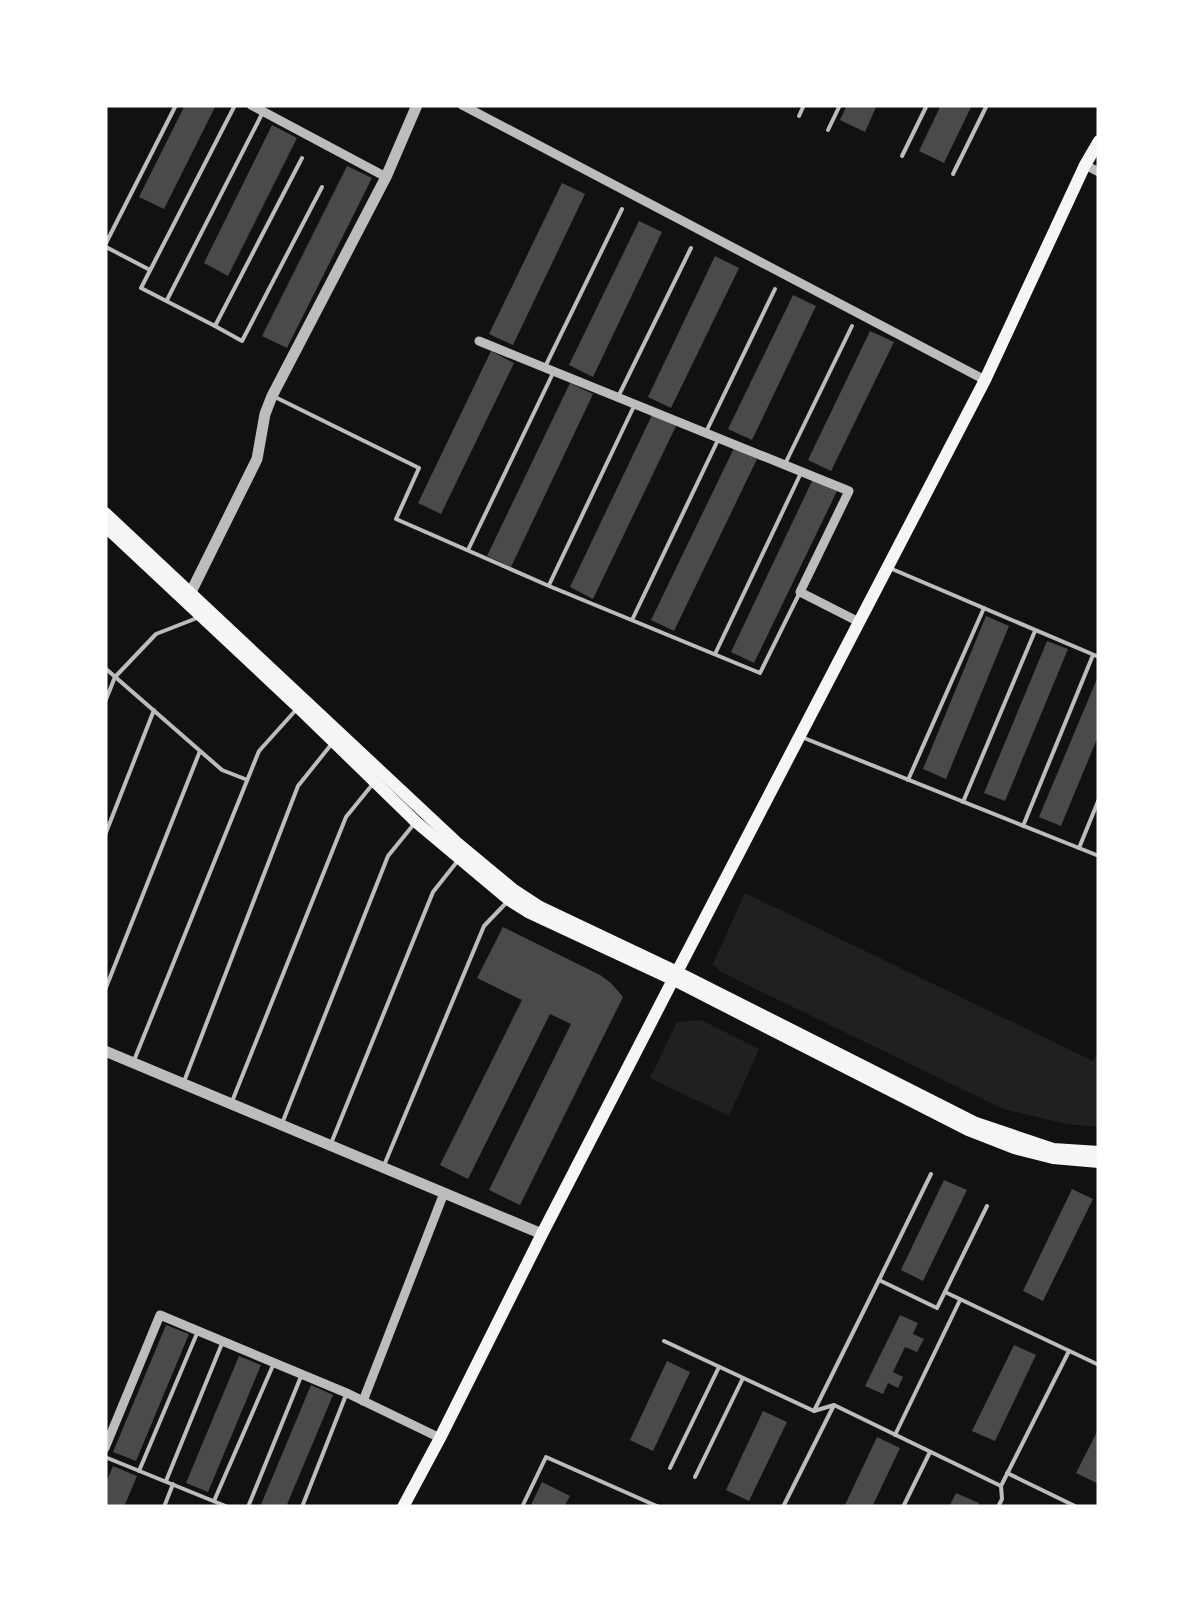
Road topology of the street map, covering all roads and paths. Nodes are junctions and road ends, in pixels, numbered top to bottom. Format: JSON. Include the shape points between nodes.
{"nodes":[{"id":1,"x":176,"y":105,"type":"edge"},
{"id":2,"x":235,"y":105,"type":"edge"},
{"id":3,"x":251,"y":105,"type":"edge"},
{"id":4,"x":417,"y":105,"type":"edge"},
{"id":5,"x":462,"y":105,"type":"edge"},
{"id":6,"x":804,"y":105,"type":"edge"},
{"id":7,"x":840,"y":105,"type":"edge"},
{"id":8,"x":926,"y":105,"type":"edge"},
{"id":9,"x":987,"y":105,"type":"edge"},
{"id":10,"x":263,"y":112,"type":"junction"},
{"id":11,"x":799,"y":116,"type":"dead end"},
{"id":12,"x":828,"y":130,"type":"dead end"},
{"id":13,"x":1099,"y":141,"type":"edge"},
{"id":14,"x":902,"y":156,"type":"dead end"},
{"id":15,"x":302,"y":158,"type":"dead end"},
{"id":16,"x":1085,"y":165,"type":"junction"},
{"id":17,"x":1099,"y":172,"type":"edge"},
{"id":18,"x":953,"y":174,"type":"dead end"},
{"id":19,"x":386,"y":176,"type":"junction"},
{"id":20,"x":322,"y":186,"type":"dead end"},
{"id":21,"x":622,"y":209,"type":"dead end"},
{"id":22,"x":105,"y":246,"type":"edge"},
{"id":23,"x":691,"y":248,"type":"dead end"},
{"id":24,"x":150,"y":270,"type":"junction"},
{"id":25,"x":775,"y":289,"type":"dead end"},
{"id":26,"x":167,"y":301,"type":"junction"},
{"id":27,"x":215,"y":326,"type":"junction"},
{"id":28,"x":852,"y":326,"type":"dead end"},
{"id":29,"x":479,"y":341,"type":"dead end"},
{"id":30,"x":549,"y":369,"type":"junction"},
{"id":31,"x":985,"y":380,"type":"junction"},
{"id":32,"x":272,"y":396,"type":"junction"},
{"id":33,"x":618,"y":397,"type":"junction"},
{"id":34,"x":635,"y":404,"type":"junction"},
{"id":35,"x":706,"y":432,"type":"junction"},
{"id":36,"x":719,"y":437,"type":"junction"},
{"id":37,"x":785,"y":464,"type":"junction"},
{"id":38,"x":802,"y":471,"type":"junction"},
{"id":39,"x":105,"y":513,"type":"edge"},
{"id":40,"x":105,"y":526,"type":"edge"},
{"id":41,"x":468,"y":550,"type":"junction"},
{"id":42,"x":887,"y":567,"type":"junction"},
{"id":43,"x":549,"y":586,"type":"junction"},
{"id":44,"x":191,"y":592,"type":"junction"},
{"id":45,"x":800,"y":592,"type":"junction"},
{"id":46,"x":984,"y":608,"type":"junction"},
{"id":47,"x":203,"y":616,"type":"junction"},
{"id":48,"x":633,"y":620,"type":"junction"},
{"id":49,"x":859,"y":622,"type":"junction"},
{"id":50,"x":1036,"y":630,"type":"junction"},
{"id":51,"x":715,"y":654,"type":"junction"},
{"id":52,"x":1096,"y":656,"type":"edge"},
{"id":53,"x":105,"y":668,"type":"edge"},
{"id":54,"x":115,"y":677,"type":"junction"},
{"id":55,"x":105,"y":702,"type":"edge"},
{"id":56,"x":298,"y":707,"type":"junction"},
{"id":57,"x":154,"y":710,"type":"junction"},
{"id":58,"x":799,"y":736,"type":"junction"},
{"id":59,"x":334,"y":741,"type":"junction"},
{"id":60,"x":200,"y":751,"type":"junction"},
{"id":61,"x":247,"y":780,"type":"junction"},
{"id":62,"x":908,"y":780,"type":"junction"},
{"id":63,"x":374,"y":781,"type":"junction"},
{"id":64,"x":1099,"y":799,"type":"edge"},
{"id":65,"x":963,"y":802,"type":"junction"},
{"id":66,"x":416,"y":822,"type":"junction"},
{"id":67,"x":1023,"y":826,"type":"junction"},
{"id":68,"x":105,"y":835,"type":"edge"},
{"id":69,"x":1079,"y":848,"type":"junction"},
{"id":70,"x":1099,"y":856,"type":"edge"},
{"id":71,"x":458,"y":859,"type":"junction"},
{"id":72,"x":509,"y":900,"type":"junction"},
{"id":73,"x":675,"y":976,"type":"junction"},
{"id":74,"x":105,"y":990,"type":"edge"},
{"id":75,"x":105,"y":1051,"type":"edge"},
{"id":76,"x":133,"y":1063,"type":"junction"},
{"id":77,"x":183,"y":1084,"type":"junction"},
{"id":78,"x":231,"y":1104,"type":"junction"},
{"id":79,"x":282,"y":1125,"type":"junction"},
{"id":80,"x":330,"y":1145,"type":"junction"},
{"id":81,"x":1099,"y":1152,"type":"edge"},
{"id":82,"x":1099,"y":1162,"type":"edge"},
{"id":83,"x":383,"y":1167,"type":"junction"},
{"id":84,"x":930,"y":1174,"type":"dead end"},
{"id":85,"x":444,"y":1193,"type":"junction"},
{"id":86,"x":987,"y":1206,"type":"dead end"},
{"id":87,"x":542,"y":1234,"type":"junction"},
{"id":88,"x":879,"y":1280,"type":"junction"},
{"id":89,"x":945,"y":1292,"type":"junction"},
{"id":90,"x":960,"y":1300,"type":"junction"},
{"id":91,"x":198,"y":1331,"type":"junction"},
{"id":92,"x":223,"y":1341,"type":"junction"},
{"id":93,"x":664,"y":1342,"type":"dead end"},
{"id":94,"x":1068,"y":1351,"type":"junction"},
{"id":95,"x":274,"y":1362,"type":"junction"},
{"id":96,"x":1099,"y":1365,"type":"edge"},
{"id":97,"x":719,"y":1366,"type":"junction"},
{"id":98,"x":302,"y":1374,"type":"junction"},
{"id":99,"x":743,"y":1378,"type":"junction"},
{"id":100,"x":346,"y":1393,"type":"junction"},
{"id":101,"x":363,"y":1401,"type":"junction"},
{"id":102,"x":834,"y":1405,"type":"junction"},
{"id":103,"x":814,"y":1411,"type":"junction"},
{"id":104,"x":896,"y":1435,"type":"junction"},
{"id":105,"x":440,"y":1438,"type":"junction"},
{"id":106,"x":105,"y":1448,"type":"edge"},
{"id":107,"x":930,"y":1452,"type":"junction"},
{"id":108,"x":105,"y":1457,"type":"edge"},
{"id":109,"x":670,"y":1468,"type":"dead end"},
{"id":110,"x":139,"y":1470,"type":"junction"},
{"id":111,"x":1007,"y":1473,"type":"junction"},
{"id":112,"x":694,"y":1478,"type":"dead end"},
{"id":113,"x":166,"y":1482,"type":"junction"},
{"id":114,"x":173,"y":1484,"type":"junction"},
{"id":115,"x":1001,"y":1486,"type":"junction"},
{"id":116,"x":214,"y":1501,"type":"junction"},
{"id":117,"x":647,"y":1504,"type":"edge"},
{"id":118,"x":164,"y":1507,"type":"edge"},
{"id":119,"x":228,"y":1507,"type":"edge"},
{"id":120,"x":248,"y":1507,"type":"edge"},
{"id":121,"x":302,"y":1507,"type":"edge"},
{"id":122,"x":403,"y":1507,"type":"edge"},
{"id":123,"x":522,"y":1507,"type":"edge"},
{"id":124,"x":659,"y":1507,"type":"edge"},
{"id":125,"x":783,"y":1507,"type":"edge"},
{"id":126,"x":904,"y":1507,"type":"edge"},
{"id":127,"x":998,"y":1507,"type":"edge"},
{"id":128,"x":1077,"y":1507,"type":"edge"}],
"edges":[{"from":1,"to":22,"type":"lane"},
{"from":2,"to":24,"type":"lane"},
{"from":3,"to":10,"type":"street"},
{"from":4,"to":19,"type":"street"},
{"from":5,"to":31,"type":"street"},
{"from":6,"to":11,"type":"lane"},
{"from":7,"to":12,"type":"lane"},
{"from":8,"to":14,"type":"lane"},
{"from":9,"to":18,"type":"lane"},
{"from":10,"to":19,"type":"street"},
{"from":10,"to":26,"type":"lane"},
{"from":13,"to":16,"type":"main road"},
{"from":15,"to":27,"type":"lane"},
{"from":16,"to":17,"type":"street"},
{"from":16,"to":31,"type":"main road"},
{"from":19,"to":32,"type":"street"},
{"from":20,"to":27,"type":"lane","via":[[242,341]]},
{"from":21,"to":30,"type":"lane"},
{"from":22,"to":24,"type":"lane"},
{"from":23,"to":33,"type":"lane"},
{"from":24,"to":26,"type":"lane","via":[[141,288]]},
{"from":25,"to":35,"type":"lane"},
{"from":26,"to":27,"type":"lane"},
{"from":28,"to":37,"type":"lane"},
{"from":29,"to":30,"type":"street"},
{"from":30,"to":33,"type":"street"},
{"from":30,"to":41,"type":"lane"},
{"from":31,"to":42,"type":"main road"},
{"from":32,"to":41,"type":"lane","via":[[419,468],[396,518]]},
{"from":32,"to":44,"type":"street","via":[[257,458]]},
{"from":33,"to":34,"type":"street"},
{"from":34,"to":35,"type":"street"},
{"from":34,"to":43,"type":"lane"},
{"from":35,"to":36,"type":"street"},
{"from":36,"to":37,"type":"street"},
{"from":36,"to":48,"type":"lane"},
{"from":37,"to":38,"type":"street"},
{"from":38,"to":45,"type":"street","via":[[849,491]]},
{"from":38,"to":51,"type":"lane"},
{"from":39,"to":44,"type":"main road"},
{"from":40,"to":47,"type":"main road"},
{"from":41,"to":43,"type":"lane"},
{"from":42,"to":46,"type":"lane"},
{"from":42,"to":49,"type":"main road"},
{"from":43,"to":48,"type":"lane"},
{"from":44,"to":73,"type":"main road","via":[[514,890]]},
{"from":45,"to":49,"type":"street"},
{"from":45,"to":51,"type":"lane","via":[[760,673]]},
{"from":46,"to":50,"type":"lane"},
{"from":46,"to":62,"type":"lane"},
{"from":47,"to":54,"type":"lane","via":[[156,634]]},
{"from":47,"to":56,"type":"main road"},
{"from":48,"to":51,"type":"lane"},
{"from":49,"to":58,"type":"main road"},
{"from":50,"to":52,"type":"lane"},
{"from":50,"to":65,"type":"lane"},
{"from":52,"to":67,"type":"lane"},
{"from":53,"to":54,"type":"lane"},
{"from":54,"to":55,"type":"lane"},
{"from":54,"to":57,"type":"lane"},
{"from":56,"to":59,"type":"main road"},
{"from":56,"to":61,"type":"lane","via":[[259,751]]},
{"from":57,"to":60,"type":"lane"},
{"from":57,"to":68,"type":"lane"},
{"from":58,"to":62,"type":"lane"},
{"from":58,"to":73,"type":"main road"},
{"from":59,"to":63,"type":"main road"},
{"from":59,"to":77,"type":"lane","via":[[298,786]]},
{"from":60,"to":61,"type":"lane"},
{"from":60,"to":74,"type":"lane"},
{"from":61,"to":76,"type":"lane"},
{"from":62,"to":65,"type":"lane"},
{"from":63,"to":66,"type":"main road"},
{"from":63,"to":78,"type":"lane","via":[[346,817]]},
{"from":64,"to":69,"type":"lane"},
{"from":65,"to":67,"type":"lane"},
{"from":66,"to":71,"type":"main road"},
{"from":66,"to":79,"type":"lane","via":[[388,856]]},
{"from":67,"to":69,"type":"lane"},
{"from":69,"to":70,"type":"lane"},
{"from":71,"to":72,"type":"main road"},
{"from":71,"to":80,"type":"lane","via":[[433,892]]},
{"from":72,"to":73,"type":"main road"},
{"from":72,"to":83,"type":"lane","via":[[484,926]]},
{"from":73,"to":81,"type":"main road","via":[[976,1123],[1054,1149]]},
{"from":73,"to":82,"type":"main road","via":[[968,1130],[1053,1158]]},
{"from":73,"to":87,"type":"main road"},
{"from":75,"to":76,"type":"street"},
{"from":76,"to":77,"type":"street"},
{"from":77,"to":78,"type":"street"},
{"from":78,"to":79,"type":"street"},
{"from":79,"to":80,"type":"street"},
{"from":80,"to":83,"type":"street"},
{"from":83,"to":85,"type":"street"},
{"from":84,"to":88,"type":"lane"},
{"from":85,"to":87,"type":"street"},
{"from":85,"to":101,"type":"street"},
{"from":86,"to":89,"type":"lane"},
{"from":87,"to":105,"type":"main road"},
{"from":88,"to":89,"type":"lane","via":[[937,1308]]},
{"from":88,"to":103,"type":"lane"},
{"from":89,"to":90,"type":"lane"},
{"from":90,"to":94,"type":"lane"},
{"from":90,"to":104,"type":"lane"},
{"from":91,"to":92,"type":"street"},
{"from":91,"to":106,"type":"street","via":[[160,1315]]},
{"from":91,"to":110,"type":"lane"},
{"from":92,"to":95,"type":"street"},
{"from":92,"to":113,"type":"lane"},
{"from":93,"to":97,"type":"lane"},
{"from":94,"to":96,"type":"lane"},
{"from":94,"to":111,"type":"lane"},
{"from":95,"to":98,"type":"street"},
{"from":95,"to":116,"type":"lane"},
{"from":97,"to":99,"type":"lane"},
{"from":97,"to":109,"type":"lane"},
{"from":98,"to":100,"type":"street"},
{"from":98,"to":120,"type":"lane"},
{"from":99,"to":103,"type":"lane"},
{"from":99,"to":112,"type":"lane"},
{"from":100,"to":101,"type":"street"},
{"from":100,"to":121,"type":"lane"},
{"from":101,"to":105,"type":"street"},
{"from":102,"to":103,"type":"lane"},
{"from":102,"to":104,"type":"lane"},
{"from":102,"to":125,"type":"lane"},
{"from":104,"to":107,"type":"lane"},
{"from":105,"to":122,"type":"main road"},
{"from":107,"to":115,"type":"lane"},
{"from":107,"to":126,"type":"lane"},
{"from":108,"to":110,"type":"lane"},
{"from":110,"to":113,"type":"lane"},
{"from":111,"to":115,"type":"lane"},
{"from":111,"to":128,"type":"lane"},
{"from":113,"to":114,"type":"lane"},
{"from":114,"to":116,"type":"lane"},
{"from":114,"to":118,"type":"lane"},
{"from":115,"to":127,"type":"lane"},
{"from":116,"to":119,"type":"lane"},
{"from":117,"to":123,"type":"lane","via":[[546,1457]]},
{"from":117,"to":124,"type":"lane"}]}
